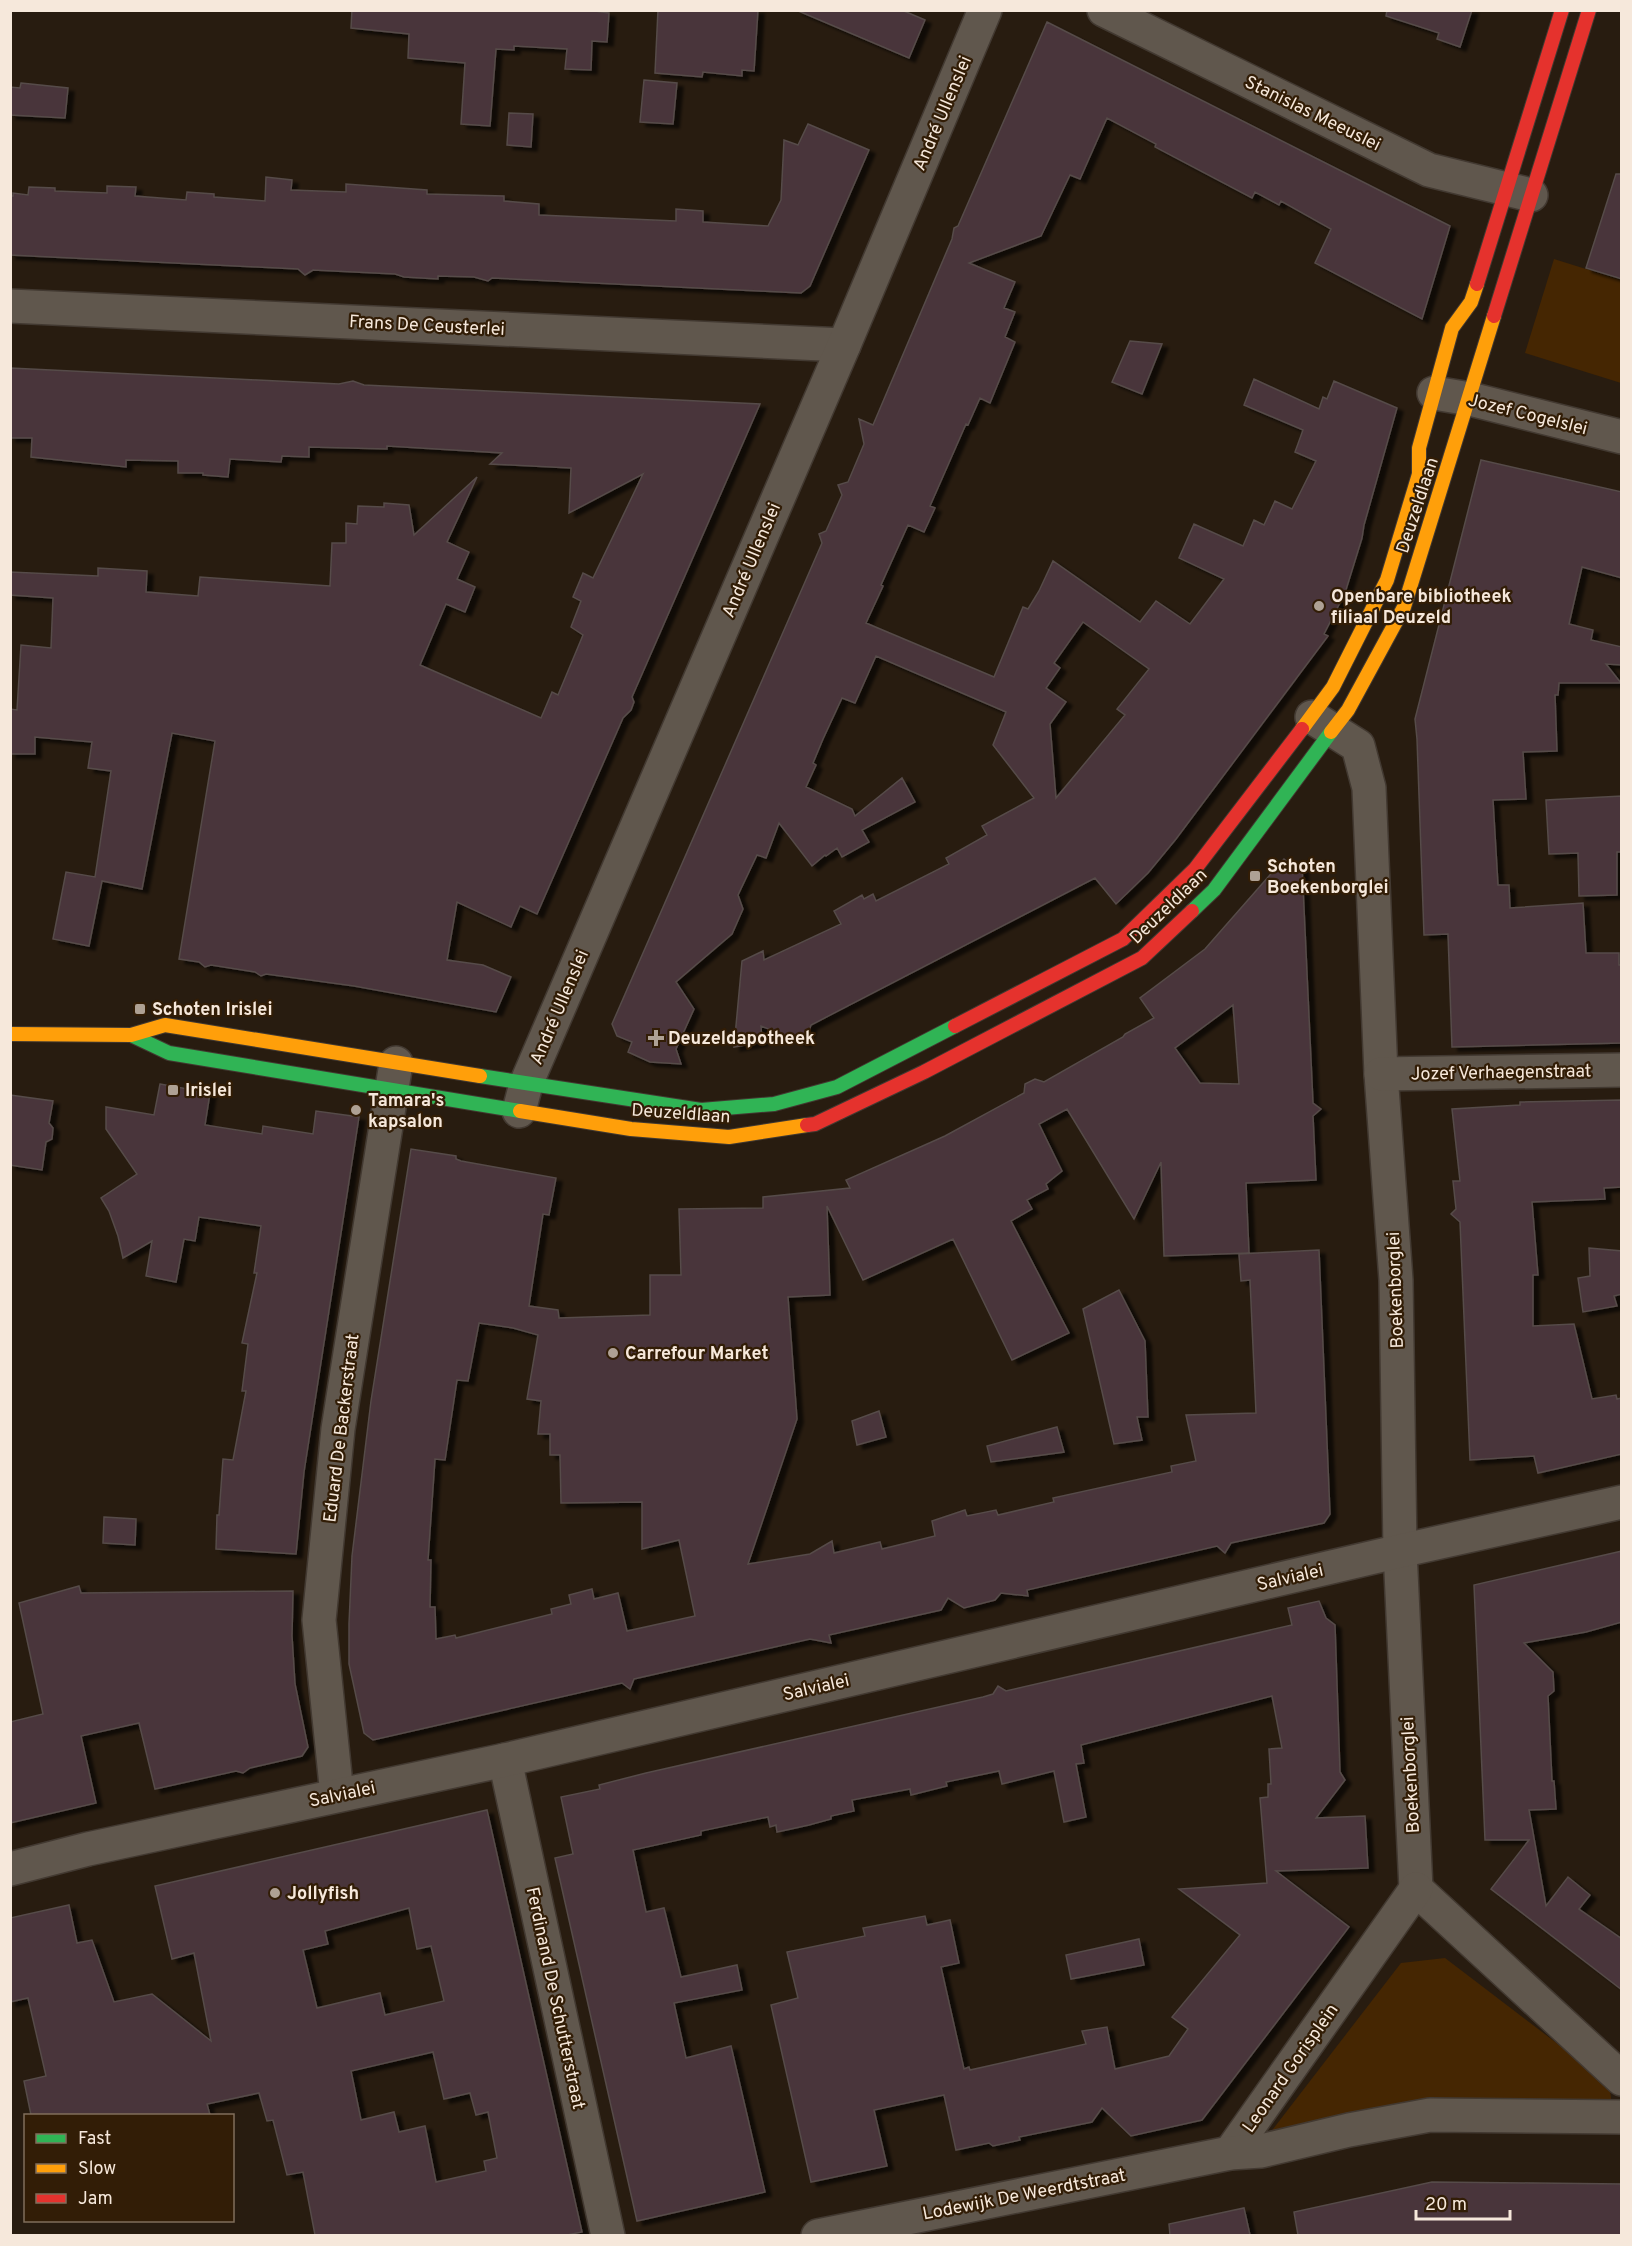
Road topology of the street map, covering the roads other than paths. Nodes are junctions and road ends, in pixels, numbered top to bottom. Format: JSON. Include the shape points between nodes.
{"nodes":[{"id":1,"x":985,"y":10,"type":"edge"},
{"id":2,"x":1104,"y":10,"type":"edge"},
{"id":3,"x":1562,"y":10,"type":"edge"},
{"id":4,"x":1589,"y":10,"type":"edge"},
{"id":5,"x":1518,"y":193,"type":"junction"},
{"id":6,"x":10,"y":306,"type":"edge"},
{"id":7,"x":844,"y":345,"type":"junction"},
{"id":8,"x":1434,"y":393,"type":"junction"},
{"id":9,"x":1470,"y":399,"type":"junction"},
{"id":10,"x":1622,"y":437,"type":"edge"},
{"id":11,"x":1323,"y":723,"type":"junction"},
{"id":12,"x":10,"y":1034,"type":"edge"},
{"id":13,"x":131,"y":1035,"type":"junction"},
{"id":14,"x":1622,"y":1070,"type":"edge"},
{"id":15,"x":1381,"y":1074,"type":"junction"},
{"id":16,"x":394,"y":1077,"type":"junction"},
{"id":17,"x":522,"y":1097,"type":"junction"},
{"id":18,"x":1622,"y":1502,"type":"edge"},
{"id":19,"x":1400,"y":1551,"type":"junction"},
{"id":20,"x":505,"y":1760,"type":"junction"},
{"id":21,"x":337,"y":1795,"type":"junction"},
{"id":22,"x":10,"y":1869,"type":"edge"},
{"id":23,"x":1416,"y":1889,"type":"junction"},
{"id":24,"x":1622,"y":2079,"type":"edge"},
{"id":25,"x":1622,"y":2117,"type":"edge"},
{"id":26,"x":1230,"y":2153,"type":"junction"},
{"id":27,"x":608,"y":2235,"type":"edge"},
{"id":28,"x":818,"y":2235,"type":"edge"}],
"edges":[{"from":1,"to":7,"type":"street","name":"André Ullenslei"},
{"from":2,"to":5,"type":"street","name":"Stanislas Meeuslei","via":[[1429,170]]},
{"from":3,"to":5,"type":"street","name":"Deuzeldlaan"},
{"from":4,"to":5,"type":"street","name":"Deuzeldlaan"},
{"from":5,"to":8,"type":"street","name":"Deuzeldlaan","via":[[1471,302],[1452,328]]},
{"from":5,"to":9,"type":"street","name":"Deuzeldlaan"},
{"from":6,"to":7,"type":"street","name":"Frans De Ceusterlei"},
{"from":7,"to":17,"type":"street","name":"André Ullenslei"},
{"from":8,"to":9,"type":"street","name":"Jozef Cogelslei"},
{"from":8,"to":11,"type":"street","name":"Deuzeldlaan","via":[[1419,448],[1419,474],[1387,580],[1333,687]]},
{"from":9,"to":10,"type":"street","name":"Jozef Cogelslei"},
{"from":9,"to":11,"type":"street","name":"Deuzeldlaan","via":[[1404,607],[1348,710]]},
{"from":11,"to":15,"type":"street","name":"Boekenborglei","via":[[1358,746],[1369,788]]},
{"from":11,"to":17,"type":"street","name":"Deuzeldlaan","via":[[1195,869],[1124,939],[837,1087],[774,1104],[701,1110]]},
{"from":11,"to":17,"type":"street","name":"Deuzeldlaan","via":[[1214,890],[1142,958],[815,1124],[729,1137],[631,1129]]},
{"from":12,"to":13,"type":"street","name":"Deuzeldlaan"},
{"from":13,"to":16,"type":"street","name":"Deuzeldlaan","via":[[169,1053]]},
{"from":13,"to":16,"type":"street","name":"Deuzeldlaan","via":[[165,1025]]},
{"from":14,"to":15,"type":"street","name":"Jozef Verhaegenstraat"},
{"from":15,"to":19,"type":"street","name":"Boekenborglei","via":[[1396,1280]]},
{"from":16,"to":17,"type":"street","name":"Deuzeldlaan"},
{"from":16,"to":17,"type":"street","name":"Deuzeldlaan"},
{"from":16,"to":21,"type":"street","name":"Eduard De Backerstraat","via":[[339,1429],[319,1620]]},
{"from":18,"to":19,"type":"street","name":"Salvialei"},
{"from":19,"to":20,"type":"street","name":"Salvialei"},
{"from":19,"to":23,"type":"street","name":"Boekenborglei"},
{"from":20,"to":21,"type":"street","name":"Salvialei"},
{"from":20,"to":27,"type":"street","name":"Ferdinand De Schutterstraat"},
{"from":21,"to":22,"type":"street","name":"Salvialei"},
{"from":23,"to":24,"type":"street"},
{"from":23,"to":26,"type":"street","name":"Leonard Gorisplein"},
{"from":25,"to":26,"type":"street","name":"Leonard Gorisplein","via":[[1430,2115],[1262,2151]]},
{"from":26,"to":28,"type":"street","name":"Lodewijk De Weerdtstraat"}]}
